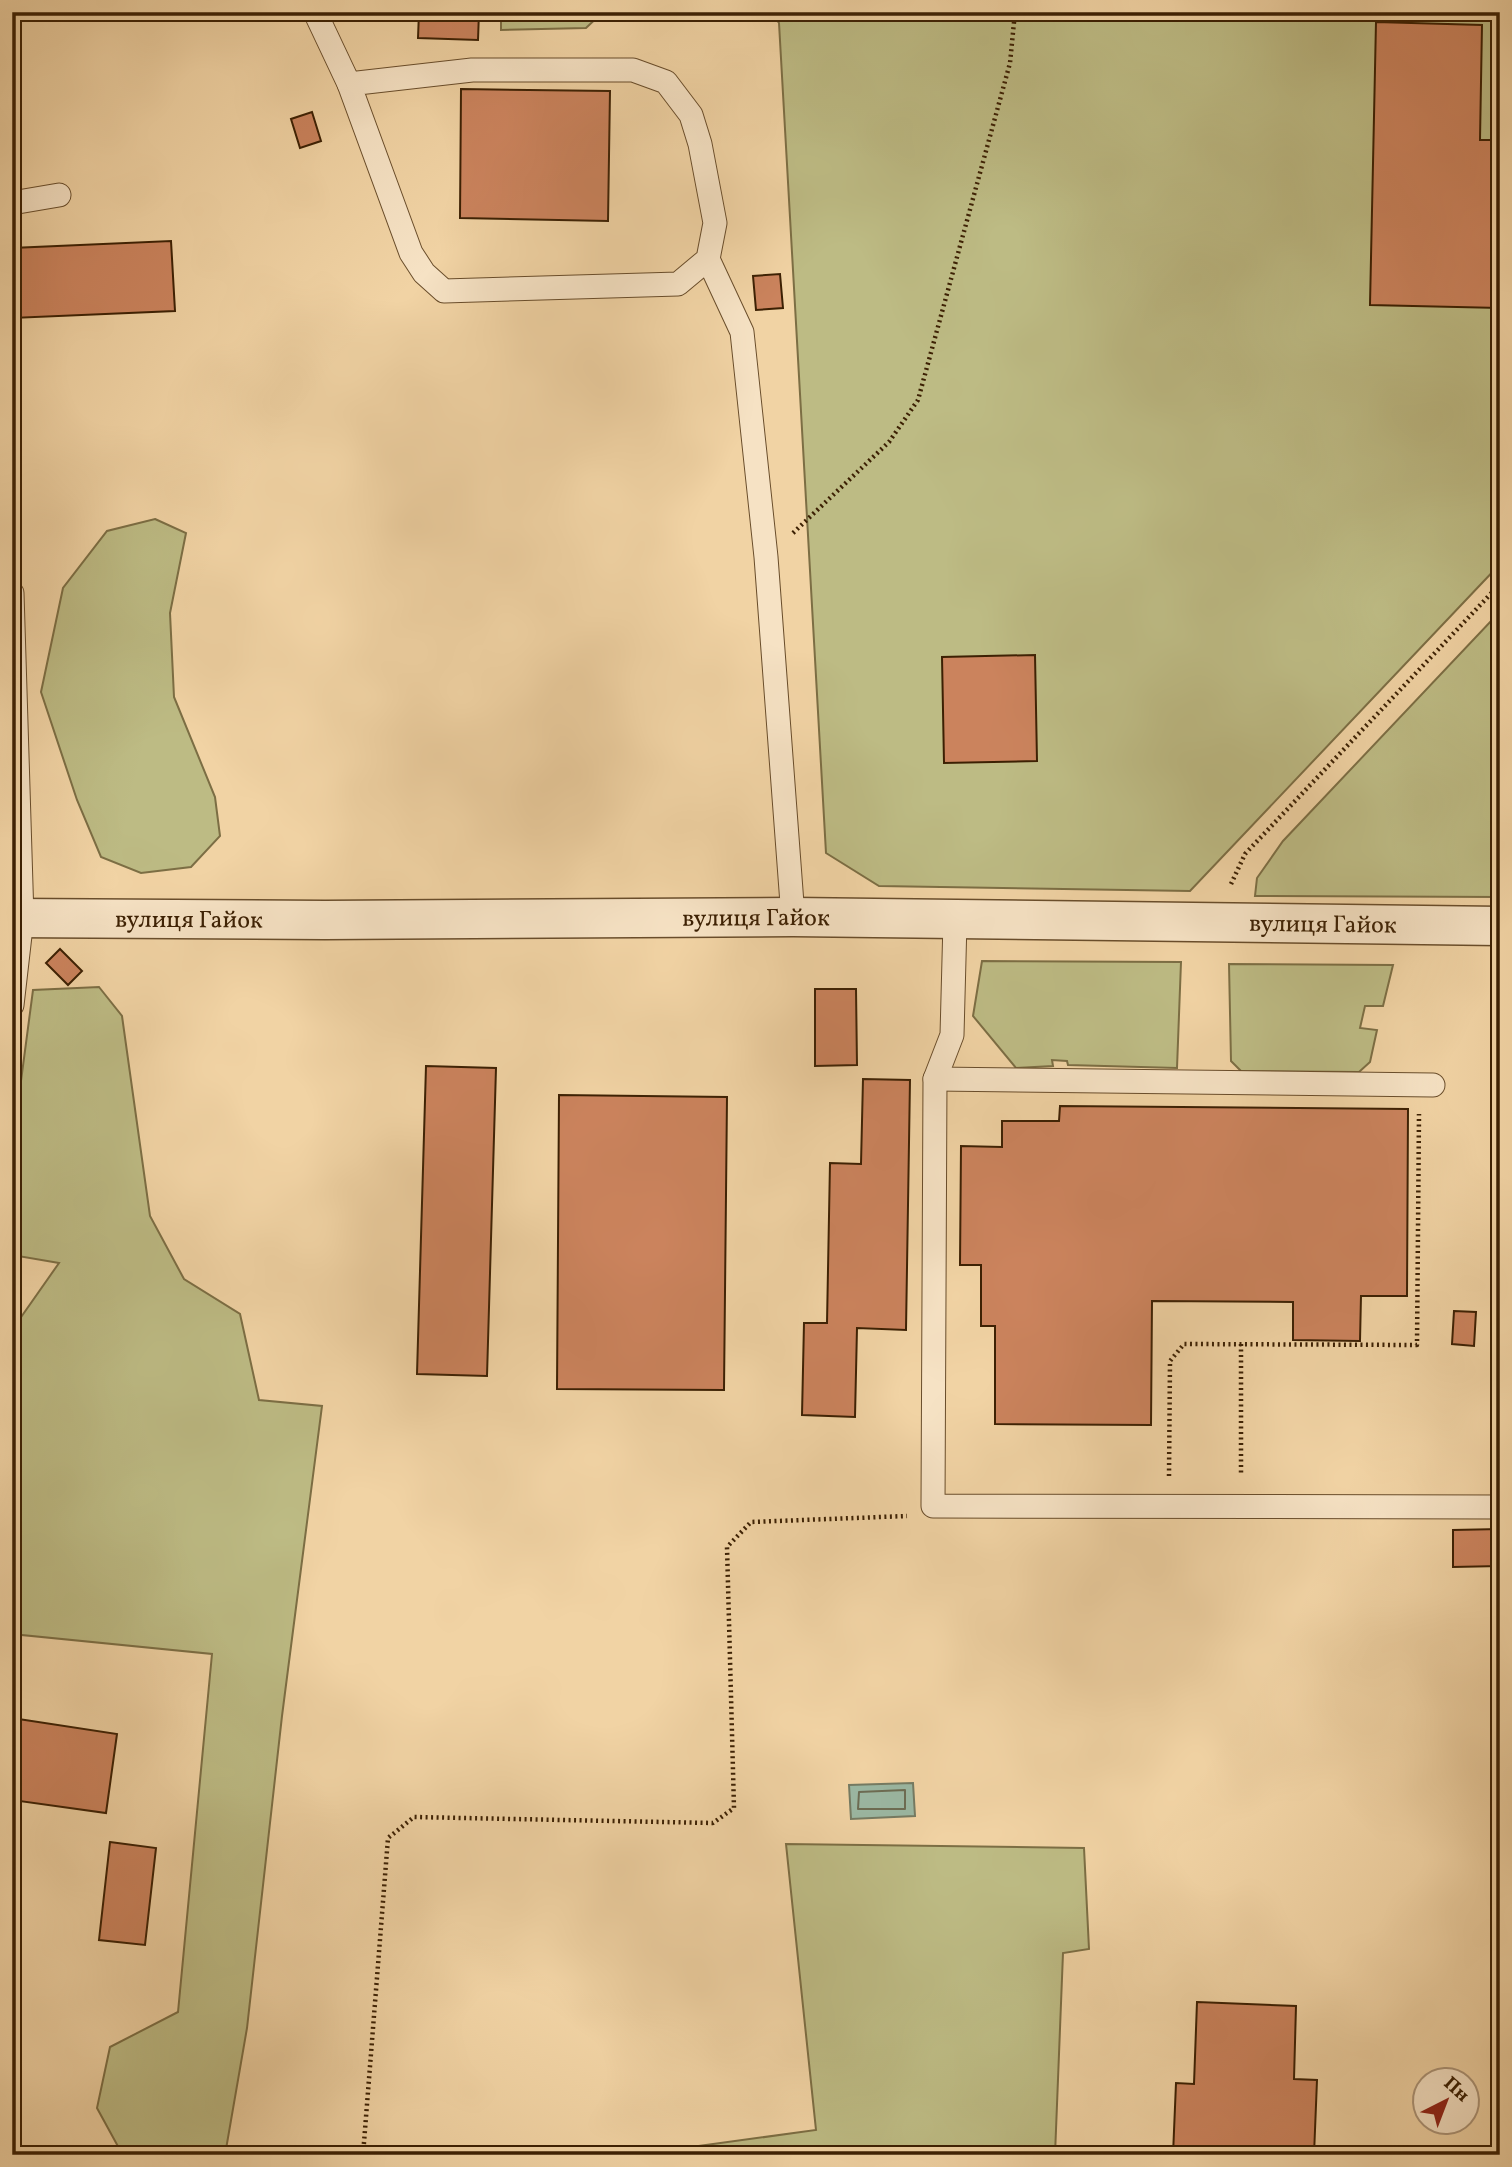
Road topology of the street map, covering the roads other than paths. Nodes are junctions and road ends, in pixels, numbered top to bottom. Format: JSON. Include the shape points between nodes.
{"nodes":[{"id":1,"x":315,"y":12,"type":"edge"},
{"id":2,"x":349,"y":84,"type":"junction"},
{"id":3,"x":59,"y":195,"type":"dead end"},
{"id":4,"x":12,"y":203,"type":"edge"},
{"id":5,"x":708,"y":259,"type":"junction"},
{"id":6,"x":12,"y":593,"type":"edge"},
{"id":7,"x":14,"y":685,"type":"edge"},
{"id":8,"x":793,"y":917,"type":"junction"},
{"id":9,"x":17,"y":918,"type":"edge"},
{"id":10,"x":955,"y":921,"type":"junction"},
{"id":11,"x":1500,"y":926,"type":"edge"},
{"id":12,"x":12,"y":1005,"type":"edge"},
{"id":13,"x":935,"y":1079,"type":"junction"},
{"id":14,"x":1426,"y":1085,"type":"road end"},
{"id":15,"x":1500,"y":1507,"type":"edge"}],
"edges":[{"from":1,"to":2,"type":"lane"},
{"from":2,"to":5,"type":"lane","via":[[411,253],[444,291],[678,284]]},
{"from":2,"to":5,"type":"lane","via":[[472,70],[634,70],[666,82],[691,115],[700,144],[715,223]]},
{"from":3,"to":4,"type":"lane"},
{"from":5,"to":8,"type":"lane","via":[[742,332],[766,557]]},
{"from":6,"to":7,"type":"lane"},
{"from":7,"to":9,"type":"lane"},
{"from":8,"to":9,"type":"street","name":"вулиця Гайок"},
{"from":8,"to":10,"type":"street","name":"вулиця Гайок"},
{"from":9,"to":12,"type":"lane"},
{"from":10,"to":11,"type":"street","name":"вулиця Гайок"},
{"from":10,"to":13,"type":"lane","via":[[952,1035]]},
{"from":13,"to":14,"type":"lane"},
{"from":13,"to":15,"type":"lane","via":[[933,1506]]}]}
